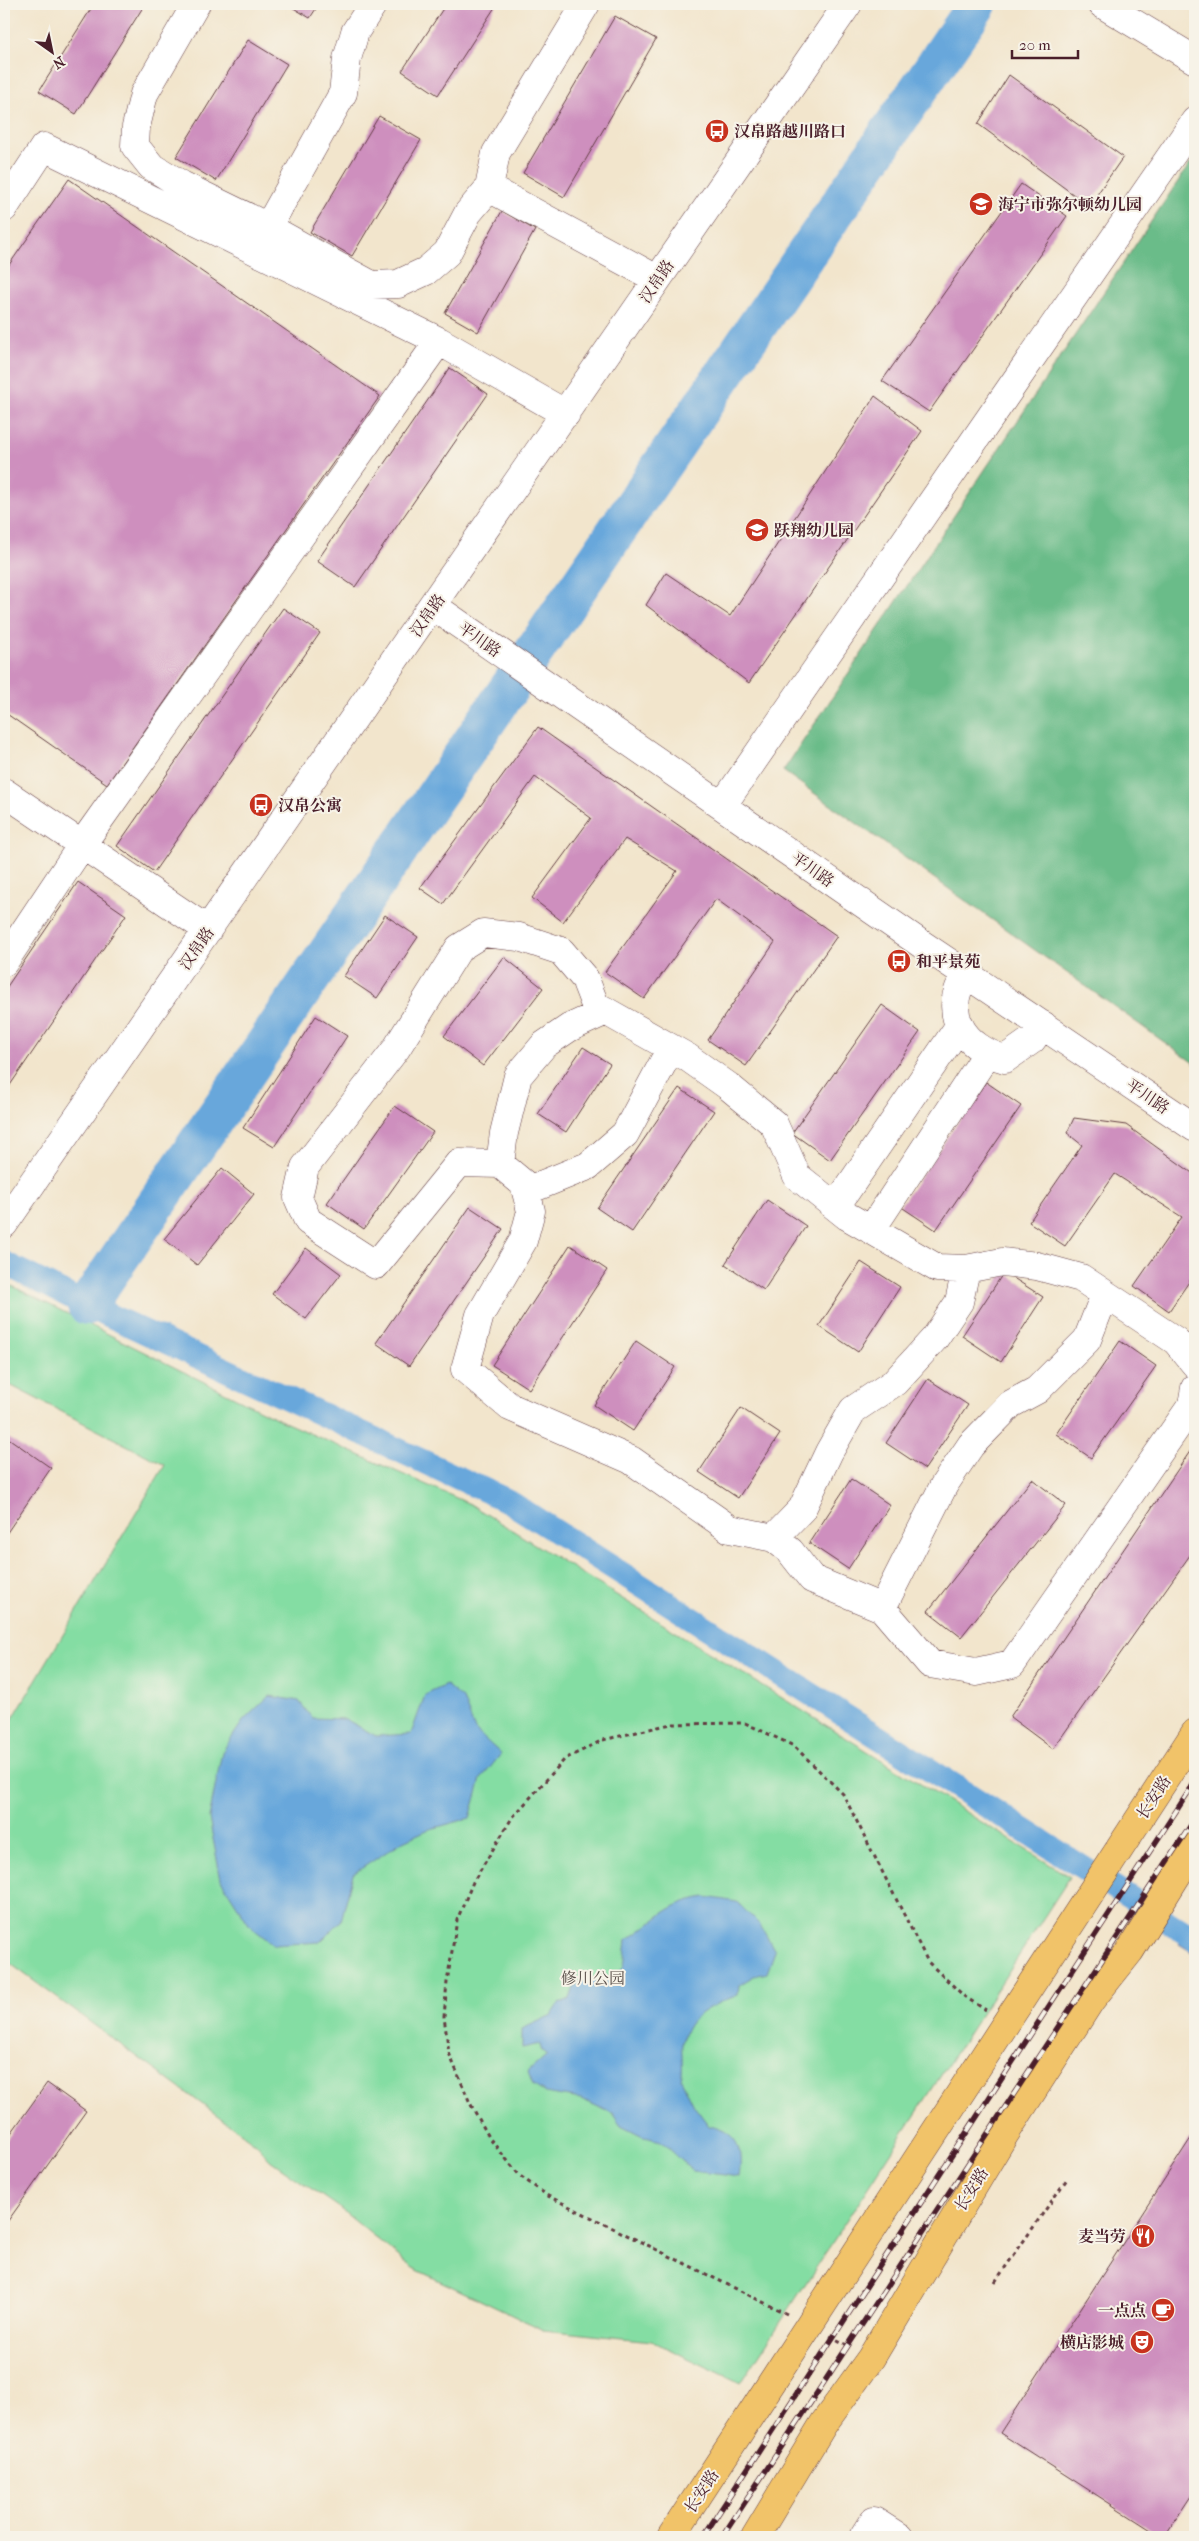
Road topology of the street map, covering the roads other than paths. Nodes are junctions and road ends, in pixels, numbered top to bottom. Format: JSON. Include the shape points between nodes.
{"nodes":[{"id":1,"x":196,"y":4,"type":"edge"},
{"id":2,"x":373,"y":4,"type":"edge"},
{"id":3,"x":586,"y":4,"type":"edge"},
{"id":4,"x":848,"y":4,"type":"edge"},
{"id":5,"x":1102,"y":4,"type":"edge"},
{"id":6,"x":1195,"y":60,"type":"edge"},
{"id":7,"x":1195,"y":122,"type":"edge"},
{"id":8,"x":490,"y":188,"type":"junction"},
{"id":9,"x":4,"y":208,"type":"edge"},
{"id":10,"x":268,"y":227,"type":"junction"},
{"id":11,"x":657,"y":278,"type":"junction"},
{"id":12,"x":439,"y":342,"type":"junction"},
{"id":13,"x":566,"y":414,"type":"junction"},
{"id":14,"x":443,"y":614,"type":"junction"},
{"id":15,"x":4,"y":792,"type":"edge"},
{"id":16,"x":722,"y":806,"type":"junction"},
{"id":17,"x":82,"y":845,"type":"junction"},
{"id":18,"x":208,"y":930,"type":"junction"},
{"id":19,"x":4,"y":962,"type":"edge"},
{"id":20,"x":966,"y":974,"type":"junction"},
{"id":21,"x":606,"y":1011,"type":"junction"},
{"id":22,"x":960,"y":1025,"type":"junction"},
{"id":23,"x":1043,"y":1025,"type":"junction"},
{"id":24,"x":671,"y":1048,"type":"junction"},
{"id":25,"x":987,"y":1054,"type":"junction"},
{"id":26,"x":1195,"y":1128,"type":"edge"},
{"id":27,"x":500,"y":1164,"type":"junction"},
{"id":28,"x":526,"y":1191,"type":"junction"},
{"id":29,"x":836,"y":1206,"type":"junction"},
{"id":30,"x":7,"y":1220,"type":"edge"},
{"id":31,"x":871,"y":1230,"type":"junction"},
{"id":32,"x":966,"y":1270,"type":"junction"},
{"id":33,"x":1105,"y":1294,"type":"junction"},
{"id":34,"x":1195,"y":1364,"type":"edge"},
{"id":35,"x":1195,"y":1388,"type":"edge"},
{"id":36,"x":774,"y":1538,"type":"junction"},
{"id":37,"x":882,"y":1608,"type":"junction"},
{"id":38,"x":1195,"y":1733,"type":"edge"},
{"id":39,"x":1190,"y":1854,"type":"edge"},
{"id":40,"x":671,"y":2537,"type":"edge"},
{"id":41,"x":755,"y":2537,"type":"edge"},
{"id":42,"x":864,"y":2537,"type":"edge"},
{"id":43,"x":899,"y":2537,"type":"edge"}],
"edges":[{"from":1,"to":10,"type":"street","via":[[144,94],[135,146],[151,166],[182,185]]},
{"from":2,"to":10,"type":"street","via":[[355,32],[347,59],[343,93]]},
{"from":3,"to":8,"type":"street","via":[[496,153]]},
{"from":4,"to":11,"type":"street","name":"汉帛路"},
{"from":5,"to":6,"type":"street"},
{"from":7,"to":16,"type":"street"},
{"from":8,"to":10,"type":"street","via":[[468,213],[447,253],[426,271],[398,284],[372,285]]},
{"from":8,"to":11,"type":"street"},
{"from":9,"to":12,"type":"street","via":[[44,147]]},
{"from":11,"to":13,"type":"street","name":"汉帛路"},
{"from":12,"to":13,"type":"street"},
{"from":12,"to":17,"type":"street"},
{"from":13,"to":14,"type":"street","name":"汉帛路"},
{"from":14,"to":16,"type":"street","name":"平川路"},
{"from":14,"to":18,"type":"street","name":"汉帛路"},
{"from":15,"to":17,"type":"street"},
{"from":16,"to":20,"type":"street","name":"平川路"},
{"from":17,"to":18,"type":"street"},
{"from":17,"to":19,"type":"street"},
{"from":18,"to":30,"type":"street","name":"汉帛路"},
{"from":20,"to":22,"type":"street","via":[[956,988],[954,1013]]},
{"from":20,"to":23,"type":"street","name":"平川路"},
{"from":21,"to":24,"type":"street"},
{"from":21,"to":27,"type":"street","via":[[569,1028],[544,1045],[518,1076]]},
{"from":21,"to":27,"type":"street","via":[[595,1005],[585,979],[562,951],[519,937],[482,933],[459,948],[396,1049],[305,1167],[298,1198],[308,1221],[376,1265],[459,1163]]},
{"from":22,"to":25,"type":"street","via":[[966,1036]]},
{"from":22,"to":29,"type":"street"},
{"from":23,"to":25,"type":"street","via":[[1032,1040],[1005,1059]]},
{"from":23,"to":26,"type":"street","name":"平川路"},
{"from":24,"to":28,"type":"street","via":[[625,1134],[588,1166]]},
{"from":24,"to":29,"type":"street","via":[[728,1086],[774,1124],[798,1176]]},
{"from":25,"to":31,"type":"street"},
{"from":27,"to":28,"type":"street","via":[[524,1184]]},
{"from":28,"to":36,"type":"street","via":[[531,1211],[523,1241],[480,1314],[465,1369],[510,1407],[631,1460],[730,1529]]},
{"from":29,"to":31,"type":"street"},
{"from":31,"to":32,"type":"street","via":[[937,1268]]},
{"from":32,"to":33,"type":"street","via":[[1002,1262],[1037,1266],[1081,1278]]},
{"from":32,"to":36,"type":"street","via":[[959,1302],[935,1338],[895,1382],[853,1410],[802,1509]]},
{"from":33,"to":34,"type":"street","via":[[1176,1341]]},
{"from":33,"to":37,"type":"street","via":[[1087,1340],[1037,1390],[1011,1404],[971,1446],[944,1485]]},
{"from":35,"to":37,"type":"street","via":[[1192,1405],[1012,1664],[976,1672],[930,1664]]},
{"from":36,"to":37,"type":"street","via":[[790,1551],[812,1579]]},
{"from":38,"to":40,"type":"main road","name":"长安路"},
{"from":39,"to":41,"type":"main road","name":"长安路","via":[[1130,1951],[1091,2000],[1003,2137],[871,2358],[824,2423]]},
{"from":42,"to":43,"type":"street","via":[[874,2521]]}]}
